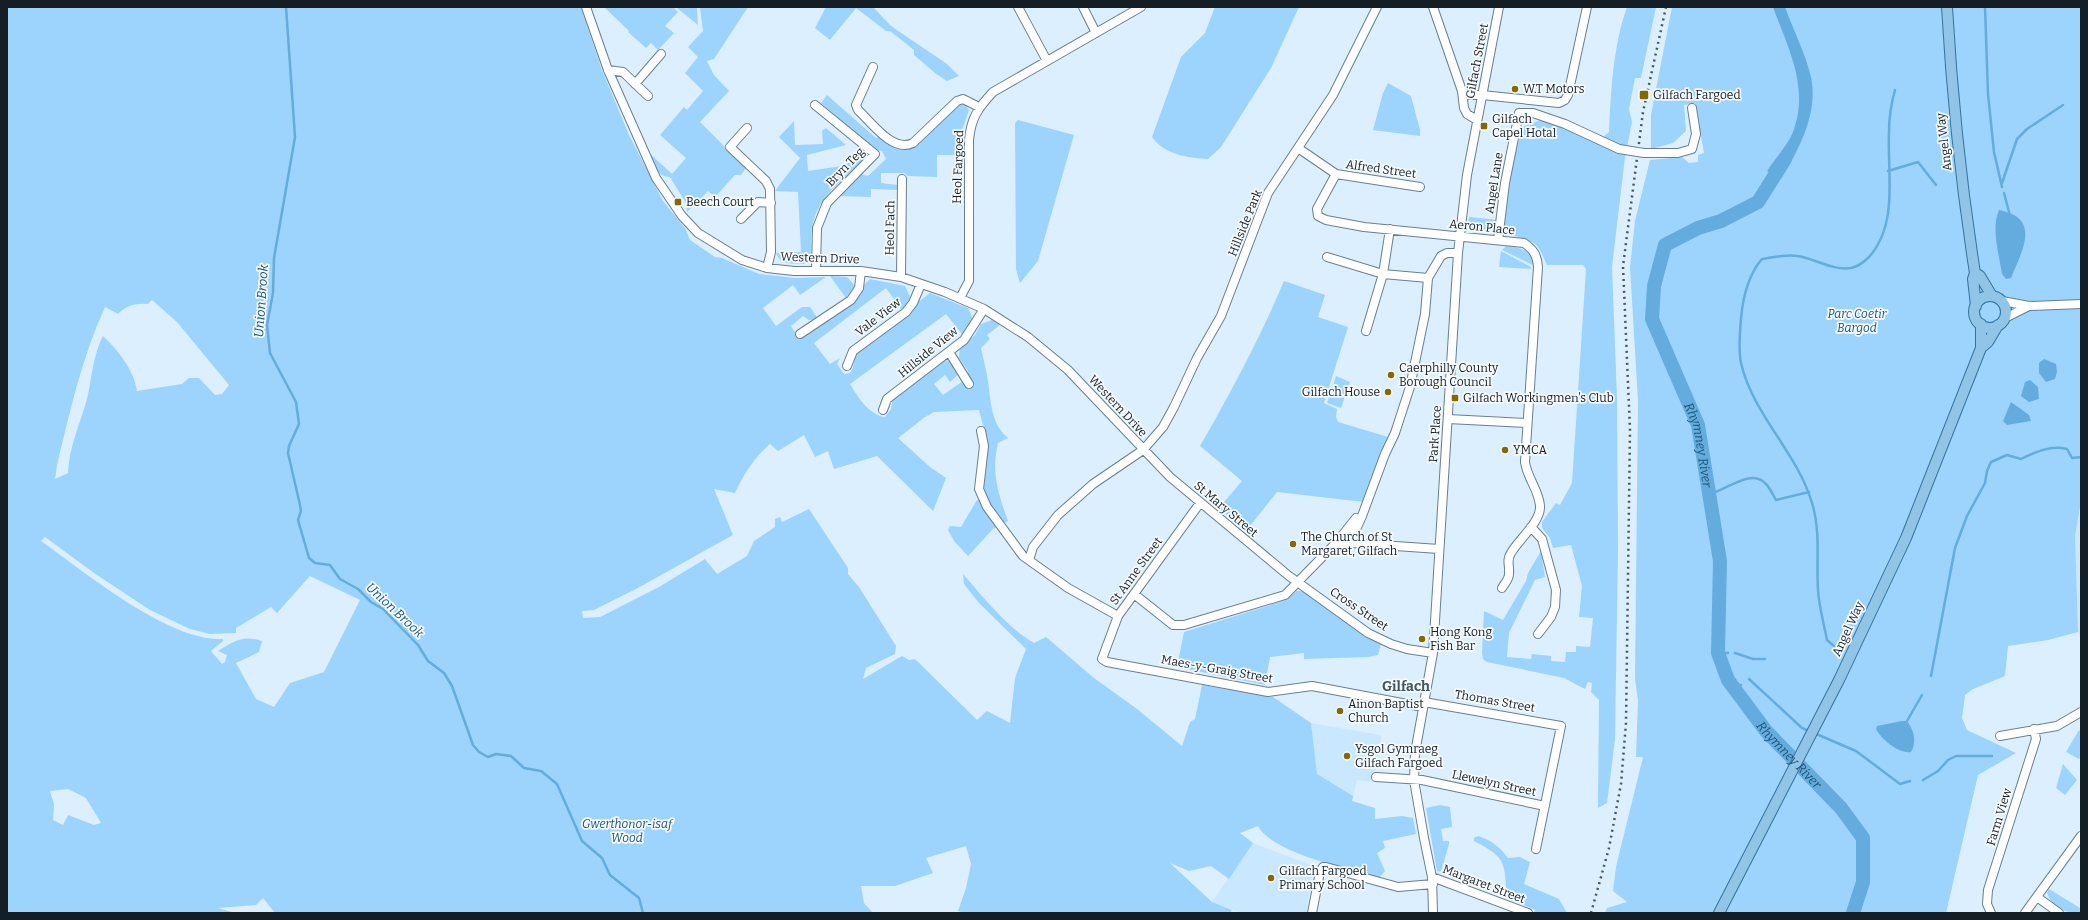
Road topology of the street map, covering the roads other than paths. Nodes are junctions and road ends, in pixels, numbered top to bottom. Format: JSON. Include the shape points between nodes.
{"nodes":[{"id":1,"x":586,"y":7,"type":"edge"},
{"id":2,"x":1018,"y":7,"type":"edge"},
{"id":3,"x":1083,"y":7,"type":"edge"},
{"id":4,"x":1142,"y":7,"type":"edge"},
{"id":5,"x":1377,"y":7,"type":"edge"},
{"id":6,"x":1433,"y":7,"type":"edge"},
{"id":7,"x":1500,"y":7,"type":"edge"},
{"id":8,"x":1587,"y":7,"type":"edge"},
{"id":9,"x":1947,"y":7,"type":"edge"},
{"id":10,"x":1096,"y":33,"type":"junction"},
{"id":11,"x":661,"y":54,"type":"dead end"},
{"id":12,"x":1047,"y":61,"type":"junction"},
{"id":13,"x":873,"y":66,"type":"dead end"},
{"id":14,"x":608,"y":70,"type":"junction"},
{"id":15,"x":635,"y":84,"type":"junction"},
{"id":16,"x":1462,"y":91,"type":"junction"},
{"id":17,"x":1482,"y":95,"type":"junction"},
{"id":18,"x":648,"y":96,"type":"dead end"},
{"id":19,"x":815,"y":105,"type":"dead end"},
{"id":20,"x":979,"y":106,"type":"junction"},
{"id":21,"x":1692,"y":108,"type":"dead end"},
{"id":22,"x":1477,"y":120,"type":"junction"},
{"id":23,"x":747,"y":128,"type":"dead end"},
{"id":24,"x":1298,"y":148,"type":"junction"},
{"id":25,"x":1336,"y":174,"type":"junction"},
{"id":26,"x":902,"y":179,"type":"dead end"},
{"id":27,"x":1420,"y":187,"type":"dead end"},
{"id":28,"x":771,"y":203,"type":"junction"},
{"id":29,"x":741,"y":219,"type":"dead end"},
{"id":30,"x":1390,"y":229,"type":"junction"},
{"id":31,"x":1461,"y":236,"type":"junction"},
{"id":32,"x":1498,"y":240,"type":"junction"},
{"id":33,"x":1458,"y":253,"type":"junction"},
{"id":34,"x":1326,"y":257,"type":"dead end"},
{"id":35,"x":767,"y":268,"type":"junction"},
{"id":36,"x":816,"y":270,"type":"junction"},
{"id":37,"x":861,"y":271,"type":"junction"},
{"id":38,"x":1975,"y":273,"type":"junction"},
{"id":39,"x":1383,"y":274,"type":"junction"},
{"id":40,"x":901,"y":277,"type":"junction"},
{"id":41,"x":1428,"y":278,"type":"junction"},
{"id":42,"x":921,"y":284,"type":"junction"},
{"id":43,"x":1992,"y":296,"type":"junction"},
{"id":44,"x":960,"y":298,"type":"junction"},
{"id":45,"x":2002,"y":301,"type":"junction"},
{"id":46,"x":2081,"y":304,"type":"edge"},
{"id":47,"x":1976,"y":306,"type":"junction"},
{"id":48,"x":2029,"y":306,"type":"junction"},
{"id":49,"x":984,"y":309,"type":"junction"},
{"id":50,"x":2001,"y":322,"type":"junction"},
{"id":51,"x":1981,"y":324,"type":"junction"},
{"id":52,"x":1366,"y":331,"type":"dead end"},
{"id":53,"x":800,"y":334,"type":"dead end"},
{"id":54,"x":1981,"y":348,"type":"junction"},
{"id":55,"x":949,"y":352,"type":"junction"},
{"id":56,"x":847,"y":366,"type":"dead end"},
{"id":57,"x":969,"y":384,"type":"dead end"},
{"id":58,"x":882,"y":410,"type":"dead end"},
{"id":59,"x":1448,"y":419,"type":"junction"},
{"id":60,"x":1527,"y":423,"type":"junction"},
{"id":61,"x":981,"y":431,"type":"dead end"},
{"id":62,"x":1142,"y":450,"type":"junction"},
{"id":63,"x":1200,"y":503,"type":"junction"},
{"id":64,"x":1358,"y":515,"type":"dead end"},
{"id":65,"x":1531,"y":527,"type":"junction"},
{"id":66,"x":1352,"y":543,"type":"junction"},
{"id":67,"x":1342,"y":545,"type":"dead end"},
{"id":68,"x":1439,"y":549,"type":"junction"},
{"id":69,"x":1029,"y":560,"type":"junction"},
{"id":70,"x":1298,"y":583,"type":"junction"},
{"id":71,"x":1502,"y":588,"type":"dead end"},
{"id":72,"x":1134,"y":594,"type":"junction"},
{"id":73,"x":1118,"y":616,"type":"junction"},
{"id":74,"x":1538,"y":634,"type":"dead end"},
{"id":75,"x":1433,"y":653,"type":"junction"},
{"id":76,"x":1102,"y":659,"type":"joint"},
{"id":77,"x":1423,"y":705,"type":"junction"},
{"id":78,"x":2081,"y":712,"type":"edge"},
{"id":79,"x":2034,"y":729,"type":"junction"},
{"id":80,"x":2000,"y":736,"type":"dead end"},
{"id":81,"x":1376,"y":777,"type":"dead end"},
{"id":82,"x":1414,"y":780,"type":"junction"},
{"id":83,"x":1545,"y":806,"type":"junction"},
{"id":84,"x":2081,"y":836,"type":"edge"},
{"id":85,"x":1536,"y":849,"type":"dead end"},
{"id":86,"x":1432,"y":880,"type":"junction"},
{"id":87,"x":2037,"y":897,"type":"junction"},
{"id":88,"x":1312,"y":913,"type":"edge"},
{"id":89,"x":1433,"y":913,"type":"edge"},
{"id":90,"x":1528,"y":913,"type":"edge"},
{"id":91,"x":1719,"y":913,"type":"edge"},
{"id":92,"x":1991,"y":913,"type":"edge"},
{"id":93,"x":2025,"y":913,"type":"edge"},
{"id":94,"x":2059,"y":913,"type":"edge"}],
"edges":[{"from":1,"to":14,"type":"street","name":"Western Drive"},
{"from":2,"to":12,"type":"street"},
{"from":3,"to":10,"type":"street"},
{"from":4,"to":10,"type":"street","name":"Heol Fargoed"},
{"from":5,"to":24,"type":"street","name":"Hillside Park","via":[[1333,95]]},
{"from":6,"to":16,"type":"street"},
{"from":7,"to":17,"type":"street","name":"Gilfach Street"},
{"from":8,"to":17,"type":"street","via":[[1565,100],[1559,103]]},
{"from":9,"to":38,"type":"main road","name":"Angel Way","via":[[1952,99]]},
{"from":10,"to":12,"type":"street","name":"Heol Fargoed"},
{"from":11,"to":15,"type":"street"},
{"from":12,"to":20,"type":"street","name":"Heol Fargoed","via":[[993,92]]},
{"from":13,"to":20,"type":"street","via":[[856,105],[899,145],[907,146],[913,143],[957,101],[963,99]]},
{"from":14,"to":15,"type":"street","via":[[623,72]]},
{"from":14,"to":35,"type":"street","name":"Western Drive","via":[[656,178],[682,216],[698,233],[715,245],[742,260]]},
{"from":15,"to":18,"type":"street"},
{"from":16,"to":17,"type":"street","via":[[1468,95]]},
{"from":16,"to":22,"type":"street","via":[[1467,114]]},
{"from":17,"to":22,"type":"street","name":"Gilfach Street"},
{"from":19,"to":36,"type":"street","name":"Bryn Teg","via":[[875,154],[827,203],[817,228]]},
{"from":20,"to":44,"type":"street","name":"Heol Fargoed","via":[[970,128],[969,281]]},
{"from":21,"to":32,"type":"street","name":"Angel Lane","bridge":true,"via":[[1696,134],[1692,149],[1678,153],[1644,153],[1619,149],[1559,121],[1519,112],[1505,183]]},
{"from":22,"to":31,"type":"street","name":"Park Place","via":[[1467,175]]},
{"from":23,"to":28,"type":"street","via":[[730,147],[766,182],[770,189]]},
{"from":24,"to":25,"type":"street","name":"Alfred Street"},
{"from":24,"to":62,"type":"street","name":"Hillside Park","via":[[1262,206],[1222,316],[1200,353],[1163,428]]},
{"from":25,"to":27,"type":"street","name":"Alfred Street"},
{"from":25,"to":30,"type":"street","name":"Aeron Place","via":[[1317,209],[1318,216],[1326,220]]},
{"from":26,"to":40,"type":"street","name":"Heol Fach"},
{"from":28,"to":29,"type":"street","via":[[758,202]]},
{"from":28,"to":35,"type":"street","via":[[771,252]]},
{"from":30,"to":31,"type":"street","name":"Aeron Place"},
{"from":30,"to":39,"type":"street"},
{"from":31,"to":32,"type":"street","name":"Aeron Place"},
{"from":31,"to":33,"type":"street","name":"Park Place"},
{"from":32,"to":60,"type":"street","name":"Aeron Place","via":[[1524,243],[1537,256]]},
{"from":33,"to":41,"type":"street","via":[[1441,256]]},
{"from":33,"to":59,"type":"street","name":"Park Place"},
{"from":34,"to":39,"type":"street"},
{"from":35,"to":36,"type":"street","name":"Western Drive"},
{"from":36,"to":37,"type":"street","name":"Western Drive"},
{"from":37,"to":40,"type":"street","name":"Western Drive"},
{"from":37,"to":53,"type":"street","via":[[859,288],[851,300]]},
{"from":38,"to":43,"type":"main road","name":"Angel Way","via":[[1980,276]]},
{"from":38,"to":47,"type":"main road","name":"Angel Way","via":[[1972,279]]},
{"from":39,"to":41,"type":"street"},
{"from":39,"to":52,"type":"street"},
{"from":40,"to":42,"type":"street","name":"Western Drive"},
{"from":41,"to":66,"type":"street","via":[[1410,387]]},
{"from":42,"to":44,"type":"street","name":"Western Drive"},
{"from":42,"to":56,"type":"street","name":"Vale View","via":[[906,312],[853,351]]},
{"from":43,"to":45,"type":"main road"},
{"from":43,"to":47,"type":"main road","via":[[1982,298]]},
{"from":44,"to":49,"type":"street","name":"Western Drive"},
{"from":45,"to":48,"type":"street"},
{"from":45,"to":50,"type":"main road","via":[[2006,309]]},
{"from":46,"to":48,"type":"street"},
{"from":47,"to":51,"type":"main road","via":[[1976,316]]},
{"from":48,"to":50,"type":"street"},
{"from":49,"to":55,"type":"street","name":"Hillside View","via":[[964,340]]},
{"from":49,"to":62,"type":"street","name":"Western Drive","via":[[1028,337],[1068,370]]},
{"from":50,"to":51,"type":"main road","via":[[1989,327]]},
{"from":50,"to":54,"type":"main road","name":"Angel Way"},
{"from":51,"to":54,"type":"main road","name":"Angel Way"},
{"from":54,"to":91,"type":"main road","name":"Angel Way","via":[[1906,538],[1839,680]]},
{"from":55,"to":57,"type":"street"},
{"from":55,"to":58,"type":"street","name":"Hillside View","via":[[887,399]]},
{"from":59,"to":60,"type":"street"},
{"from":59,"to":68,"type":"street","name":"Park Place"},
{"from":60,"to":65,"type":"street","name":"Aeron Place","via":[[1526,470],[1540,508]]},
{"from":61,"to":69,"type":"street","via":[[984,446],[979,489],[987,507],[1023,556]]},
{"from":62,"to":63,"type":"street","name":"St Mary Street"},
{"from":62,"to":69,"type":"street","name":"Hillside Park","via":[[1093,484],[1058,515],[1033,547]]},
{"from":63,"to":70,"type":"street","name":"St Mary Street"},
{"from":63,"to":72,"type":"street","name":"St Anne Street"},
{"from":64,"to":70,"type":"street","via":[[1337,542]]},
{"from":65,"to":71,"type":"street","name":"Aeron Place","via":[[1510,554],[1508,578]]},
{"from":65,"to":74,"type":"street","via":[[1542,539],[1556,590],[1555,607],[1551,618]]},
{"from":66,"to":67,"type":"street"},
{"from":66,"to":68,"type":"street"},
{"from":68,"to":75,"type":"street","name":"Park Place"},
{"from":69,"to":73,"type":"street","via":[[1068,588]]},
{"from":70,"to":72,"type":"street","via":[[1285,595],[1182,625],[1173,625]]},
{"from":70,"to":75,"type":"street","name":"Cross Street","via":[[1368,633],[1402,648]]},
{"from":72,"to":73,"type":"street","name":"St Anne Street"},
{"from":73,"to":76,"type":"street","name":"St Anne Street"},
{"from":75,"to":77,"type":"street","name":"Park Place"},
{"from":76,"to":77,"type":"street","name":"Maes-y-Graig Street","via":[[1268,692],[1312,686]]},
{"from":77,"to":82,"type":"street","name":"Park Place","via":[[1415,752]]},
{"from":77,"to":83,"type":"street","name":"Thomas Street","via":[[1561,726]]},
{"from":78,"to":79,"type":"street","via":[[2057,726]]},
{"from":79,"to":80,"type":"street"},
{"from":79,"to":92,"type":"street","name":"Farm View","via":[[2036,740],[1988,890],[1987,904]]},
{"from":81,"to":82,"type":"street","name":"Llewelyn Street"},
{"from":82,"to":83,"type":"street","name":"Llewelyn Street"},
{"from":82,"to":86,"type":"street","name":"Park Place"},
{"from":83,"to":85,"type":"street"},
{"from":84,"to":87,"type":"street"},
{"from":86,"to":88,"type":"street","via":[[1398,887],[1323,867]]},
{"from":86,"to":89,"type":"street","name":"Park Place"},
{"from":86,"to":90,"type":"street","name":"Margaret Street"},
{"from":87,"to":93,"type":"street"},
{"from":87,"to":94,"type":"street"}]}
